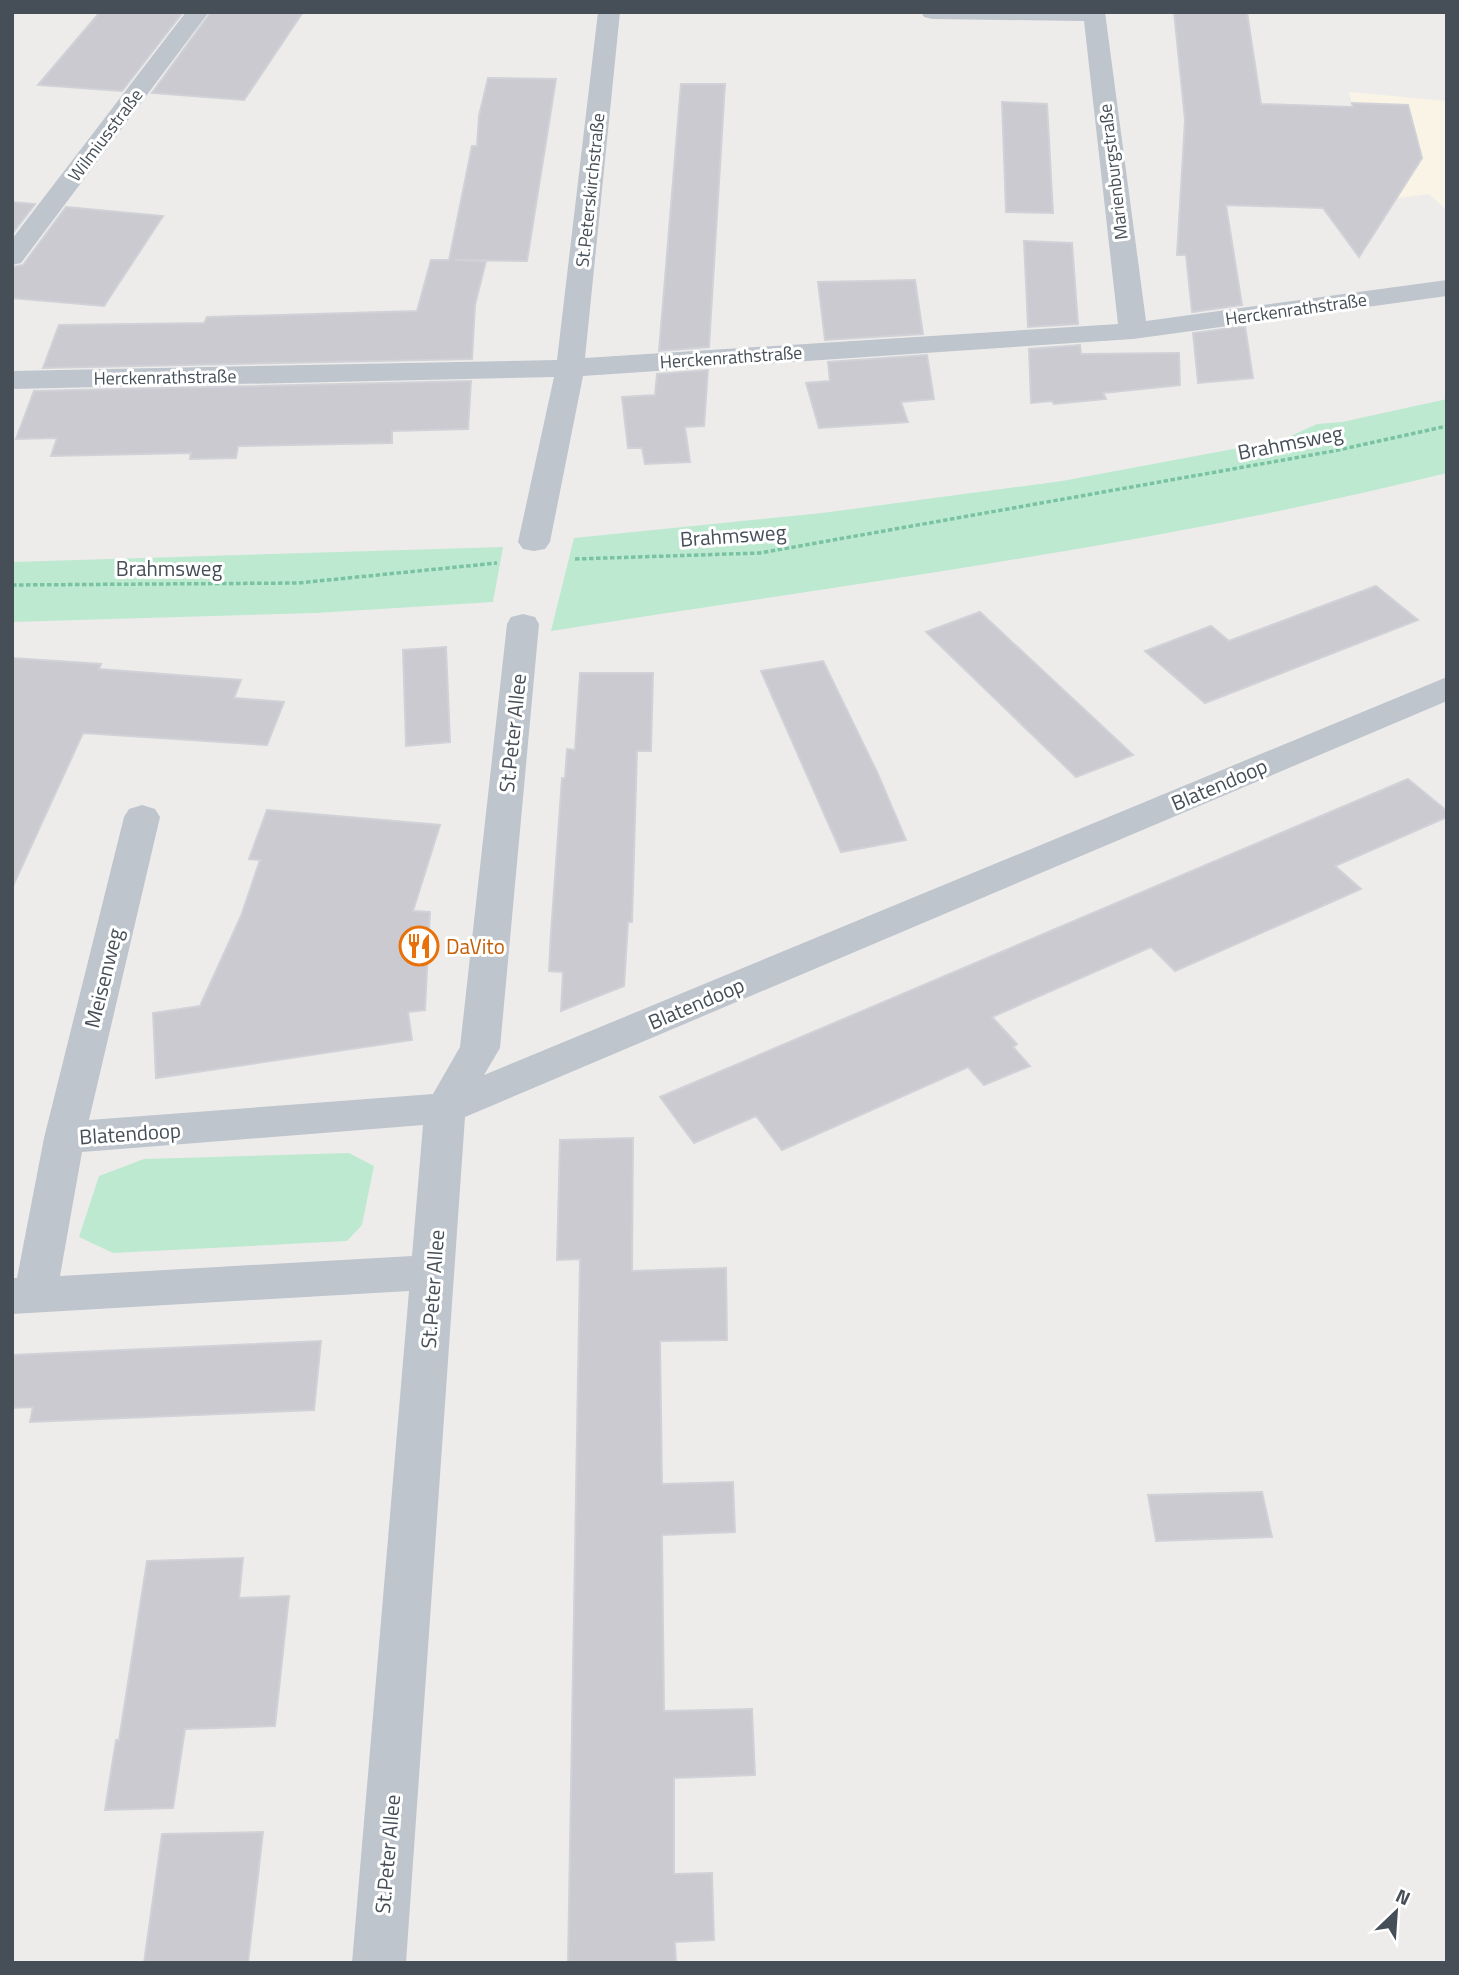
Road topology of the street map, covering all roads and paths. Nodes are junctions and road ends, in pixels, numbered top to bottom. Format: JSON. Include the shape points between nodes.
{"nodes":[{"id":1,"x":198,"y":12,"type":"edge"},
{"id":2,"x":609,"y":12,"type":"edge"},
{"id":3,"x":932,"y":12,"type":"edge"},
{"id":4,"x":1094,"y":13,"type":"edge"},
{"id":5,"x":12,"y":257,"type":"edge"},
{"id":6,"x":1447,"y":288,"type":"edge"},
{"id":7,"x":1133,"y":331,"type":"junction"},
{"id":8,"x":570,"y":368,"type":"junction"},
{"id":9,"x":12,"y":380,"type":"edge"},
{"id":10,"x":1447,"y":426,"type":"edge"},
{"id":11,"x":534,"y":542,"type":"dead end"},
{"id":12,"x":573,"y":559,"type":"dead end"},
{"id":13,"x":506,"y":563,"type":"dead end"},
{"id":14,"x":12,"y":585,"type":"edge"},
{"id":15,"x":523,"y":624,"type":"dead end"},
{"id":16,"x":1447,"y":688,"type":"edge"},
{"id":17,"x":142,"y":817,"type":"dead end"},
{"id":18,"x":445,"y":1108,"type":"junction"},
{"id":19,"x":64,"y":1138,"type":"junction"},
{"id":20,"x":434,"y":1272,"type":"junction"},
{"id":21,"x":24,"y":1296,"type":"edge"},
{"id":22,"x":379,"y":1963,"type":"edge"}],
"edges":[{"from":1,"to":5,"type":"street","name":"Wilmiusstraße"},
{"from":2,"to":8,"type":"street","name":"St.Peterskirchstraße"},
{"from":3,"to":4,"type":"street"},
{"from":4,"to":7,"type":"street","name":"Marienburgstraße"},
{"from":6,"to":7,"type":"street","name":"Herckenrathstraße"},
{"from":7,"to":8,"type":"street","name":"Herckenrathstraße"},
{"from":8,"to":9,"type":"street","name":"Herckenrathstraße"},
{"from":8,"to":11,"type":"street"},
{"from":10,"to":12,"type":"path","name":"Brahmsweg","via":[[1334,451],[760,553]]},
{"from":13,"to":14,"type":"path","name":"Brahmsweg","via":[[298,583]]},
{"from":15,"to":18,"type":"street","name":"St.Peter Allee","via":[[480,1048]]},
{"from":16,"to":18,"type":"street","name":"Blatendoop"},
{"from":17,"to":19,"type":"street","name":"Meisenweg"},
{"from":18,"to":19,"type":"street","name":"Blatendoop"},
{"from":18,"to":20,"type":"street","name":"St.Peter Allee"},
{"from":19,"to":21,"type":"street","name":"Blatendoop"},
{"from":20,"to":21,"type":"street","name":"Blatendoop"},
{"from":20,"to":22,"type":"street","name":"St.Peter Allee"}]}
